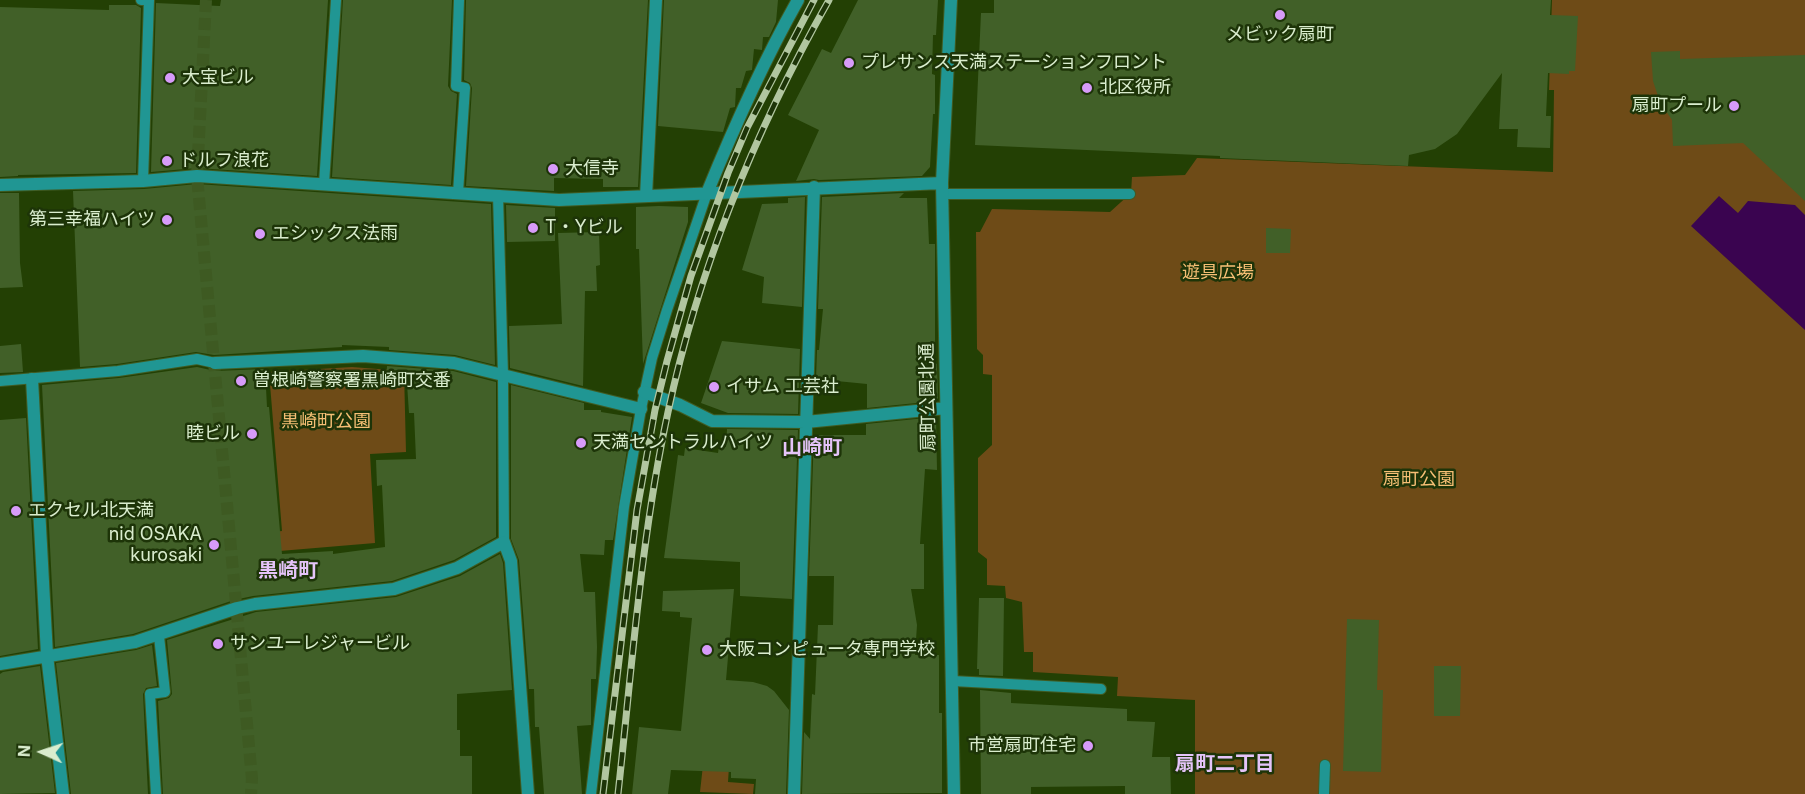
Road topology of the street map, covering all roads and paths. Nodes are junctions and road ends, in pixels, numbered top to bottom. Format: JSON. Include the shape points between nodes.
{"nodes":[{"id":1,"x":141,"y":0,"type":"edge"},
{"id":2,"x":336,"y":0,"type":"edge"},
{"id":3,"x":459,"y":0,"type":"edge"},
{"id":4,"x":656,"y":0,"type":"edge"},
{"id":5,"x":798,"y":0,"type":"edge"},
{"id":6,"x":951,"y":0,"type":"edge"},
{"id":7,"x":143,"y":181,"type":"junction"},
{"id":8,"x":324,"y":184,"type":"junction"},
{"id":9,"x":0,"y":185,"type":"edge"},
{"id":10,"x":814,"y":187,"type":"junction"},
{"id":11,"x":942,"y":188,"type":"junction"},
{"id":12,"x":458,"y":193,"type":"junction"},
{"id":13,"x":707,"y":193,"type":"junction"},
{"id":14,"x":1130,"y":194,"type":"dead end"},
{"id":15,"x":498,"y":195,"type":"junction"},
{"id":16,"x":646,"y":196,"type":"junction"},
{"id":17,"x":215,"y":363,"type":"joint"},
{"id":18,"x":503,"y":375,"type":"junction"},
{"id":19,"x":32,"y":379,"type":"junction"},
{"id":20,"x":0,"y":381,"type":"edge"},
{"id":21,"x":644,"y":393,"type":"junction"},
{"id":22,"x":946,"y":408,"type":"junction"},
{"id":23,"x":641,"y":409,"type":"junction"},
{"id":24,"x":806,"y":422,"type":"junction"},
{"id":25,"x":504,"y":542,"type":"junction"},
{"id":26,"x":159,"y":636,"type":"junction"},
{"id":27,"x":47,"y":655,"type":"junction"},
{"id":28,"x":0,"y":664,"type":"edge"},
{"id":29,"x":953,"y":681,"type":"junction"},
{"id":30,"x":1101,"y":689,"type":"dead end"},
{"id":31,"x":1325,"y":765,"type":"dead end"},
{"id":32,"x":63,"y":794,"type":"edge"},
{"id":33,"x":156,"y":794,"type":"edge"},
{"id":34,"x":528,"y":794,"type":"edge"},
{"id":35,"x":591,"y":794,"type":"edge"},
{"id":36,"x":794,"y":794,"type":"edge"},
{"id":37,"x":954,"y":794,"type":"edge"},
{"id":38,"x":1324,"y":794,"type":"edge"}],
"edges":[{"from":1,"to":7,"type":"lane","via":[[149,0]]},
{"from":2,"to":8,"type":"lane"},
{"from":3,"to":12,"type":"lane","via":[[456,86],[465,88]]},
{"from":4,"to":16,"type":"street"},
{"from":5,"to":13,"type":"street","via":[[735,123]]},
{"from":6,"to":11,"type":"street","name":"扇町公園北通"},
{"from":7,"to":8,"type":"street","via":[[197,176]]},
{"from":7,"to":9,"type":"street"},
{"from":8,"to":12,"type":"street"},
{"from":10,"to":11,"type":"street"},
{"from":10,"to":13,"type":"street"},
{"from":10,"to":24,"type":"street"},
{"from":11,"to":14,"type":"lane"},
{"from":11,"to":22,"type":"street","name":"扇町公園北通"},
{"from":12,"to":15,"type":"street"},
{"from":13,"to":16,"type":"street"},
{"from":13,"to":21,"type":"lane"},
{"from":15,"to":16,"type":"street","via":[[560,200]]},
{"from":15,"to":18,"type":"lane"},
{"from":17,"to":18,"type":"street","via":[[363,356],[454,363]]},
{"from":17,"to":19,"type":"lane","via":[[197,359]]},
{"from":18,"to":23,"type":"street"},
{"from":18,"to":25,"type":"lane"},
{"from":19,"to":20,"type":"lane"},
{"from":19,"to":27,"type":"street"},
{"from":21,"to":23,"type":"lane"},
{"from":21,"to":24,"type":"street","via":[[712,421]]},
{"from":22,"to":24,"type":"street"},
{"from":22,"to":29,"type":"street","name":"扇町公園北通"},
{"from":23,"to":35,"type":"lane","via":[[624,507]]},
{"from":24,"to":36,"type":"street"},
{"from":25,"to":26,"type":"street","via":[[457,568],[394,590],[255,604]]},
{"from":25,"to":34,"type":"street","via":[[511,561]]},
{"from":26,"to":27,"type":"street"},
{"from":26,"to":33,"type":"lane","via":[[165,692],[150,694]]},
{"from":27,"to":28,"type":"street"},
{"from":27,"to":32,"type":"street"},
{"from":29,"to":30,"type":"lane"},
{"from":29,"to":37,"type":"street","name":"扇町公園北通"},
{"from":31,"to":38,"type":"lane"}]}
